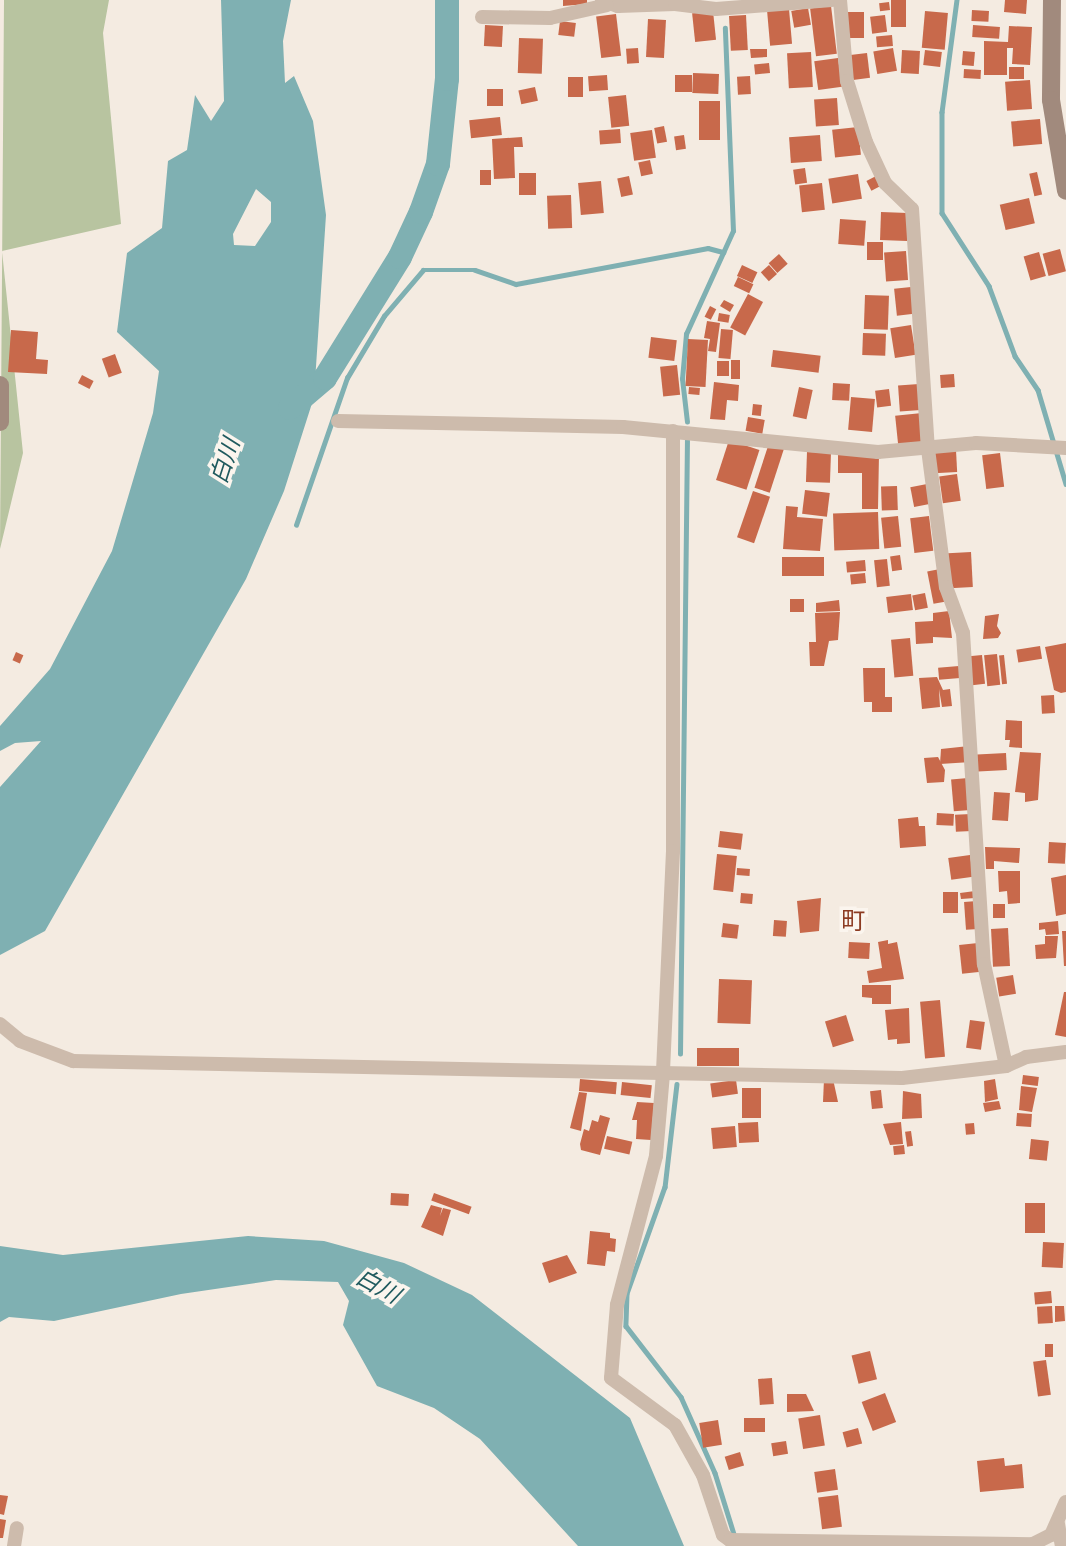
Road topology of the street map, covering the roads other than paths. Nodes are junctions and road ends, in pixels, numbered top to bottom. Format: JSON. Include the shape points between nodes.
{"nodes":[{"id":1,"x":832,"y":0,"type":"edge"},
{"id":2,"x":840,"y":0,"type":"edge"},
{"id":3,"x":1052,"y":0,"type":"edge"},
{"id":4,"x":604,"y":3,"type":"edge"},
{"id":5,"x":482,"y":17,"type":"dead end"},
{"id":6,"x":1066,"y":191,"type":"edge"},
{"id":7,"x":0,"y":385,"type":"edge"},
{"id":8,"x":338,"y":421,"type":"dead end"},
{"id":9,"x":0,"y":422,"type":"edge"},
{"id":10,"x":673,"y":431,"type":"junction"},
{"id":11,"x":1066,"y":448,"type":"edge"},
{"id":12,"x":928,"y":449,"type":"junction"},
{"id":13,"x":2,"y":1026,"type":"edge"},
{"id":14,"x":1066,"y":1052,"type":"edge"},
{"id":15,"x":1006,"y":1066,"type":"junction"},
{"id":16,"x":663,"y":1074,"type":"junction"},
{"id":17,"x":1066,"y":1502,"type":"edge"},
{"id":18,"x":1058,"y":1524,"type":"junction"},
{"id":19,"x":17,"y":1528,"type":"dead end"},
{"id":20,"x":14,"y":1546,"type":"edge"},
{"id":21,"x":1062,"y":1546,"type":"edge"}],
"edges":[{"from":1,"to":4,"type":"street","via":[[716,9]]},
{"from":2,"to":12,"type":"street","via":[[847,81],[866,142],[885,183],[912,209]]},
{"from":3,"to":6,"type":"main road","via":[[1051,100]]},
{"from":4,"to":5,"type":"street","via":[[550,18]]},
{"from":7,"to":9,"type":"main road"},
{"from":8,"to":10,"type":"street"},
{"from":10,"to":12,"type":"street","via":[[878,452]]},
{"from":10,"to":16,"type":"street","via":[[673,851]]},
{"from":11,"to":12,"type":"street","via":[[976,443]]},
{"from":12,"to":15,"type":"street","via":[[946,587],[963,633],[984,964]]},
{"from":13,"to":16,"type":"street","via":[[20,1041],[73,1061]]},
{"from":14,"to":15,"type":"street","via":[[1026,1057]]},
{"from":15,"to":16,"type":"street","via":[[902,1078]]},
{"from":16,"to":18,"type":"street","via":[[656,1156],[617,1306],[610,1373],[676,1424],[704,1475],[723,1535],[753,1542],[1033,1544],[1042,1542]]},
{"from":17,"to":18,"type":"street"},
{"from":18,"to":21,"type":"street"},
{"from":19,"to":20,"type":"street"}]}
